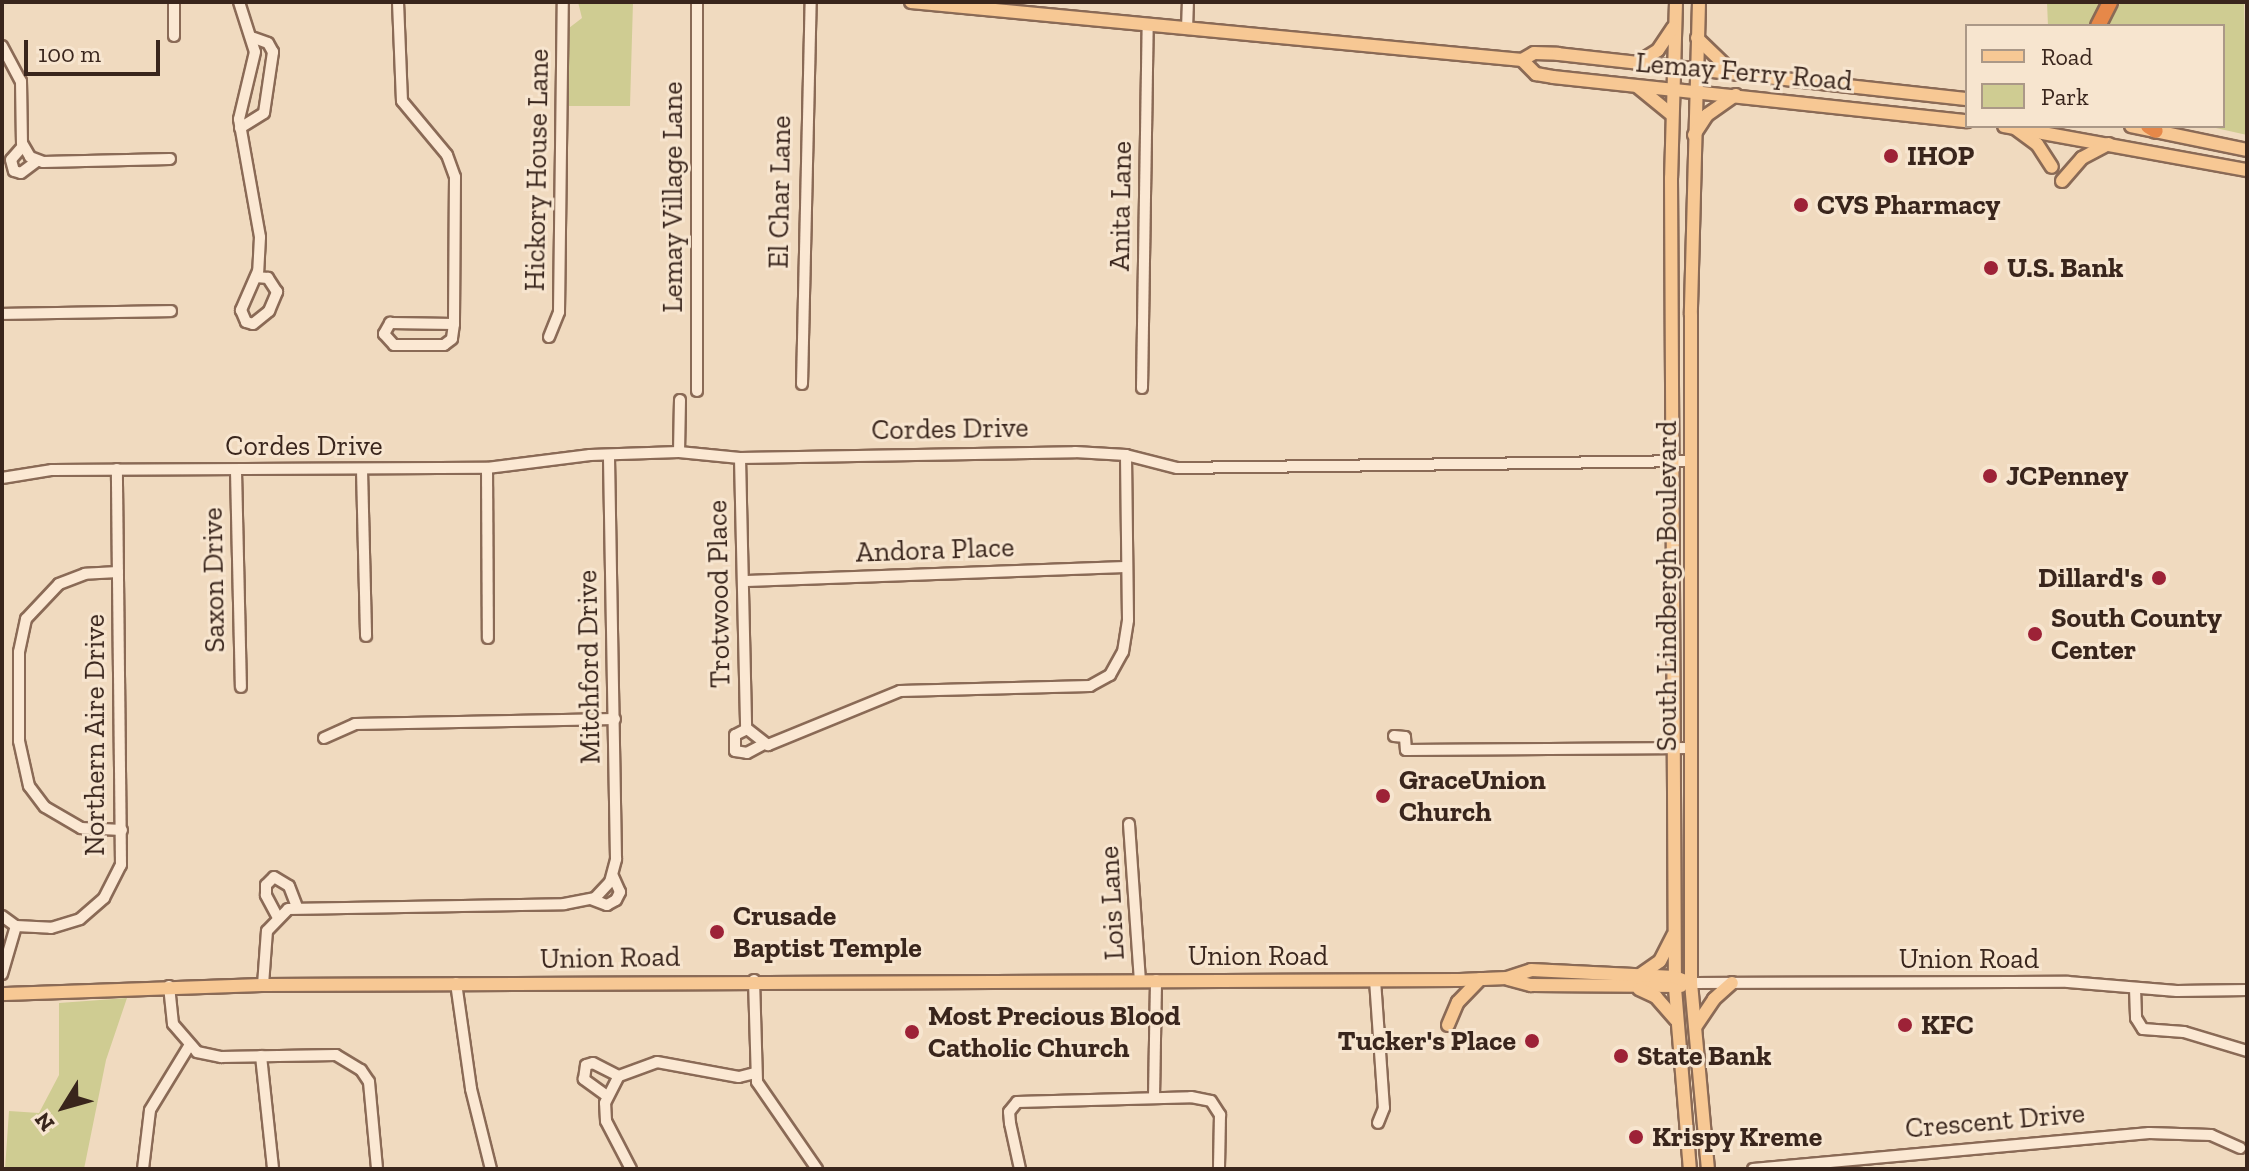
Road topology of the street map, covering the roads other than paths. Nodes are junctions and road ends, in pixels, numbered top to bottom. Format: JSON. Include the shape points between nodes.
{"nodes":[{"id":1,"x":174,"y":2,"type":"edge"},
{"id":2,"x":239,"y":2,"type":"edge"},
{"id":3,"x":398,"y":2,"type":"edge"},
{"id":4,"x":563,"y":2,"type":"edge"},
{"id":5,"x":697,"y":2,"type":"edge"},
{"id":6,"x":811,"y":2,"type":"edge"},
{"id":7,"x":911,"y":2,"type":"edge"},
{"id":8,"x":1188,"y":2,"type":"edge"},
{"id":9,"x":1676,"y":2,"type":"edge"},
{"id":10,"x":1699,"y":2,"type":"edge"},
{"id":11,"x":2110,"y":2,"type":"edge"},
{"id":12,"x":1034,"y":8,"type":"edge"},
{"id":13,"x":2099,"y":24,"type":"edge"},
{"id":14,"x":1148,"y":25,"type":"junction"},
{"id":15,"x":1675,"y":26,"type":"junction"},
{"id":16,"x":1187,"y":29,"type":"junction"},
{"id":17,"x":174,"y":36,"type":"dead end"},
{"id":18,"x":254,"y":38,"type":"junction"},
{"id":19,"x":1697,"y":38,"type":"junction"},
{"id":20,"x":2,"y":46,"type":"edge"},
{"id":21,"x":1522,"y":60,"type":"junction"},
{"id":22,"x":1639,"y":62,"type":"junction"},
{"id":23,"x":1673,"y":65,"type":"junction"},
{"id":24,"x":1696,"y":67,"type":"junction"},
{"id":25,"x":1731,"y":71,"type":"junction"},
{"id":26,"x":1635,"y":86,"type":"junction"},
{"id":27,"x":1673,"y":88,"type":"junction"},
{"id":28,"x":1695,"y":90,"type":"junction"},
{"id":29,"x":1736,"y":95,"type":"junction"},
{"id":30,"x":1965,"y":99,"type":"edge"},
{"id":31,"x":1672,"y":115,"type":"junction"},
{"id":32,"x":1965,"y":121,"type":"edge"},
{"id":33,"x":240,"y":128,"type":"junction"},
{"id":34,"x":2011,"y":128,"type":"edge"},
{"id":35,"x":2015,"y":128,"type":"edge"},
{"id":36,"x":2152,"y":129,"type":"edge"},
{"id":37,"x":1694,"y":135,"type":"junction"},
{"id":38,"x":2108,"y":144,"type":"junction"},
{"id":39,"x":23,"y":146,"type":"junction"},
{"id":40,"x":2247,"y":150,"type":"edge"},
{"id":41,"x":170,"y":159,"type":"dead end"},
{"id":42,"x":37,"y":161,"type":"junction"},
{"id":43,"x":2052,"y":167,"type":"dead end"},
{"id":44,"x":2247,"y":170,"type":"edge"},
{"id":45,"x":2062,"y":181,"type":"dead end"},
{"id":46,"x":256,"y":277,"type":"junction"},
{"id":47,"x":171,"y":311,"type":"dead end"},
{"id":48,"x":2,"y":314,"type":"edge"},
{"id":49,"x":454,"y":324,"type":"junction"},
{"id":50,"x":549,"y":337,"type":"dead end"},
{"id":51,"x":802,"y":384,"type":"dead end"},
{"id":52,"x":1142,"y":388,"type":"dead end"},
{"id":53,"x":697,"y":391,"type":"dead end"},
{"id":54,"x":680,"y":400,"type":"dead end"},
{"id":55,"x":679,"y":452,"type":"junction"},
{"id":56,"x":1126,"y":455,"type":"junction"},
{"id":57,"x":609,"y":456,"type":"junction"},
{"id":58,"x":740,"y":458,"type":"junction"},
{"id":59,"x":1674,"y":461,"type":"junction"},
{"id":60,"x":1690,"y":461,"type":"junction"},
{"id":61,"x":487,"y":468,"type":"junction"},
{"id":62,"x":117,"y":469,"type":"junction"},
{"id":63,"x":362,"y":470,"type":"junction"},
{"id":64,"x":236,"y":471,"type":"junction"},
{"id":65,"x":2,"y":478,"type":"edge"},
{"id":66,"x":1127,"y":567,"type":"junction"},
{"id":67,"x":118,"y":572,"type":"junction"},
{"id":68,"x":745,"y":581,"type":"junction"},
{"id":69,"x":366,"y":636,"type":"dead end"},
{"id":70,"x":488,"y":638,"type":"dead end"},
{"id":71,"x":241,"y":687,"type":"dead end"},
{"id":72,"x":615,"y":719,"type":"junction"},
{"id":73,"x":747,"y":729,"type":"junction"},
{"id":74,"x":1394,"y":736,"type":"dead end"},
{"id":75,"x":324,"y":738,"type":"dead end"},
{"id":76,"x":760,"y":741,"type":"junction"},
{"id":77,"x":1674,"y":748,"type":"junction"},
{"id":78,"x":1691,"y":748,"type":"junction"},
{"id":79,"x":1129,"y":824,"type":"dead end"},
{"id":80,"x":122,"y":830,"type":"junction"},
{"id":81,"x":297,"y":907,"type":"junction"},
{"id":82,"x":2,"y":916,"type":"edge"},
{"id":83,"x":277,"y":916,"type":"junction"},
{"id":84,"x":16,"y":926,"type":"junction"},
{"id":85,"x":1674,"y":932,"type":"junction"},
{"id":86,"x":2,"y":974,"type":"edge"},
{"id":87,"x":1480,"y":979,"type":"junction"},
{"id":88,"x":754,"y":980,"type":"junction"},
{"id":89,"x":1140,"y":980,"type":"junction"},
{"id":90,"x":1156,"y":980,"type":"junction"},
{"id":91,"x":1375,"y":980,"type":"junction"},
{"id":92,"x":1638,"y":982,"type":"junction"},
{"id":93,"x":1675,"y":982,"type":"junction"},
{"id":94,"x":456,"y":983,"type":"junction"},
{"id":95,"x":1691,"y":983,"type":"junction"},
{"id":96,"x":1732,"y":983,"type":"junction"},
{"id":97,"x":263,"y":985,"type":"junction"},
{"id":98,"x":169,"y":986,"type":"junction"},
{"id":99,"x":2135,"y":988,"type":"junction"},
{"id":100,"x":2247,"y":990,"type":"edge"},
{"id":101,"x":2,"y":994,"type":"edge"},
{"id":102,"x":1677,"y":1021,"type":"junction"},
{"id":103,"x":1448,"y":1025,"type":"dead end"},
{"id":104,"x":1695,"y":1029,"type":"junction"},
{"id":105,"x":189,"y":1046,"type":"junction"},
{"id":106,"x":2247,"y":1051,"type":"edge"},
{"id":107,"x":261,"y":1056,"type":"junction"},
{"id":108,"x":755,"y":1073,"type":"junction"},
{"id":109,"x":619,"y":1076,"type":"junction"},
{"id":110,"x":607,"y":1096,"type":"junction"},
{"id":111,"x":1154,"y":1097,"type":"junction"},
{"id":112,"x":1378,"y":1123,"type":"dead end"},
{"id":113,"x":2240,"y":1148,"type":"dead end"},
{"id":114,"x":143,"y":1169,"type":"edge"},
{"id":115,"x":273,"y":1169,"type":"edge"},
{"id":116,"x":377,"y":1169,"type":"edge"},
{"id":117,"x":491,"y":1169,"type":"edge"},
{"id":118,"x":631,"y":1169,"type":"edge"},
{"id":119,"x":817,"y":1169,"type":"edge"},
{"id":120,"x":1020,"y":1169,"type":"edge"},
{"id":121,"x":1219,"y":1169,"type":"edge"},
{"id":122,"x":1690,"y":1169,"type":"edge"},
{"id":123,"x":1708,"y":1169,"type":"edge"},
{"id":124,"x":1753,"y":1169,"type":"edge"}],
"edges":[{"from":1,"to":17,"type":"street"},
{"from":2,"to":18,"type":"street"},
{"from":3,"to":49,"type":"street","via":[[402,101],[447,155],[455,177]]},
{"from":4,"to":50,"type":"street","name":"Hickory House Lane","via":[[559,312]]},
{"from":5,"to":53,"type":"street","name":"Lemay Village Lane"},
{"from":6,"to":51,"type":"street","name":"El Char Lane"},
{"from":7,"to":12,"type":"main road","name":"Lemay Ferry Road"},
{"from":8,"to":16,"type":"street"},
{"from":9,"to":15,"type":"main road","name":"South Lindbergh Boulevard"},
{"from":10,"to":19,"type":"main road","name":"South Lindbergh Boulevard"},
{"from":11,"to":13,"type":"highway"},
{"from":12,"to":14,"type":"main road","name":"Lemay Ferry Road"},
{"from":14,"to":16,"type":"main road","name":"Lemay Ferry Road"},
{"from":14,"to":52,"type":"street","name":"Anita Lane"},
{"from":15,"to":22,"type":"main road","via":[[1658,50]]},
{"from":15,"to":23,"type":"main road","name":"South Lindbergh Boulevard"},
{"from":16,"to":21,"type":"main road","name":"Lemay Ferry Road"},
{"from":18,"to":33,"type":"street"},
{"from":18,"to":33,"type":"street","via":[[268,43],[273,52],[264,113]]},
{"from":19,"to":24,"type":"main road","name":"South Lindbergh Boulevard"},
{"from":19,"to":25,"type":"main road"},
{"from":20,"to":39,"type":"street","via":[[21,81]]},
{"from":21,"to":22,"type":"main road","name":"Lemay Ferry Road","via":[[1534,53]]},
{"from":21,"to":26,"type":"main road","name":"Lemay Ferry Road","via":[[1536,74]]},
{"from":22,"to":23,"type":"main road","name":"Lemay Ferry Road"},
{"from":23,"to":24,"type":"main road","name":"Lemay Ferry Road"},
{"from":23,"to":27,"type":"main road","name":"South Lindbergh Boulevard"},
{"from":24,"to":25,"type":"main road","name":"Lemay Ferry Road"},
{"from":24,"to":28,"type":"main road","name":"South Lindbergh Boulevard"},
{"from":25,"to":30,"type":"main road","name":"Lemay Ferry Road"},
{"from":26,"to":27,"type":"main road","name":"Lemay Ferry Road"},
{"from":26,"to":31,"type":"main road"},
{"from":27,"to":28,"type":"main road","name":"Lemay Ferry Road"},
{"from":27,"to":31,"type":"main road","name":"South Lindbergh Boulevard"},
{"from":28,"to":29,"type":"main road","name":"Lemay Ferry Road"},
{"from":28,"to":37,"type":"main road","name":"South Lindbergh Boulevard"},
{"from":29,"to":32,"type":"main road","name":"Lemay Ferry Road"},
{"from":29,"to":37,"type":"main road","via":[[1707,115]]},
{"from":31,"to":59,"type":"main road","name":"South Lindbergh Boulevard"},
{"from":33,"to":46,"type":"street","via":[[260,237]]},
{"from":34,"to":43,"type":"main road","via":[[2037,144]]},
{"from":35,"to":38,"type":"main road"},
{"from":36,"to":40,"type":"main road"},
{"from":37,"to":60,"type":"main road","name":"South Lindbergh Boulevard"},
{"from":38,"to":44,"type":"main road"},
{"from":38,"to":45,"type":"main road","via":[[2082,158]]},
{"from":39,"to":42,"type":"street"},
{"from":39,"to":42,"type":"street","via":[[11,160],[14,171],[21,173]]},
{"from":41,"to":42,"type":"street"},
{"from":46,"to":46,"type":"street","via":[[241,310],[246,322],[253,324],[269,311],[277,292],[268,278]]},
{"from":47,"to":48,"type":"street"},
{"from":49,"to":49,"type":"street","via":[[452,339],[444,345],[394,345],[384,334],[390,323]]},
{"from":54,"to":55,"type":"street"},
{"from":55,"to":57,"type":"street","name":"Cordes Drive"},
{"from":55,"to":58,"type":"street","name":"Cordes Drive"},
{"from":56,"to":58,"type":"street","name":"Cordes Drive"},
{"from":56,"to":59,"type":"street","name":"Cordes Drive","via":[[1177,468]]},
{"from":56,"to":66,"type":"street"},
{"from":57,"to":61,"type":"street","name":"Cordes Drive"},
{"from":57,"to":72,"type":"street","name":"Mitchford Drive"},
{"from":58,"to":68,"type":"street","name":"Trotwood Place"},
{"from":59,"to":60,"type":"street","name":"Cordes Drive"},
{"from":59,"to":77,"type":"main road","name":"South Lindbergh Boulevard"},
{"from":60,"to":78,"type":"main road","name":"South Lindbergh Boulevard"},
{"from":61,"to":63,"type":"street","name":"Cordes Drive"},
{"from":61,"to":70,"type":"street"},
{"from":62,"to":64,"type":"street","name":"Cordes Drive"},
{"from":62,"to":65,"type":"street","name":"Cordes Drive","via":[[24,472]]},
{"from":62,"to":67,"type":"street","name":"Northern Aire Drive"},
{"from":63,"to":64,"type":"street","name":"Cordes Drive"},
{"from":63,"to":69,"type":"street"},
{"from":64,"to":71,"type":"street","name":"Saxon Drive"},
{"from":66,"to":68,"type":"street","name":"Andora Place"},
{"from":66,"to":76,"type":"street","via":[[1123,652],[1110,675],[1090,686],[908,689]]},
{"from":67,"to":80,"type":"street","name":"Northern Aire Drive"},
{"from":67,"to":80,"type":"street","via":[[85,574],[59,584],[26,619],[19,652],[19,741],[29,786],[45,807],[81,828]]},
{"from":68,"to":73,"type":"street","name":"Trotwood Place"},
{"from":72,"to":75,"type":"street","via":[[355,724]]},
{"from":72,"to":81,"type":"street","name":"Mitchford Drive","via":[[613,876],[591,899]]},
{"from":73,"to":76,"type":"street","name":"Trotwood Place"},
{"from":73,"to":76,"type":"street","name":"Trotwood Place","via":[[735,735],[735,751],[747,753]]},
{"from":74,"to":77,"type":"street","via":[[1405,737],[1406,750]]},
{"from":77,"to":78,"type":"street"},
{"from":77,"to":85,"type":"main road","name":"South Lindbergh Boulevard"},
{"from":78,"to":95,"type":"main road","name":"South Lindbergh Boulevard"},
{"from":79,"to":89,"type":"street","name":"Lois Lane","via":[[1134,835]]},
{"from":80,"to":84,"type":"street","name":"Northern Aire Drive","via":[[121,865],[111,888],[91,911],[66,926]]},
{"from":81,"to":83,"type":"street","name":"Mitchford Drive"},
{"from":81,"to":83,"type":"street","via":[[289,886],[274,877],[266,895]]},
{"from":82,"to":84,"type":"street"},
{"from":83,"to":97,"type":"street","via":[[263,942]]},
{"from":84,"to":86,"type":"street"},
{"from":85,"to":92,"type":"main road","via":[[1660,961]]},
{"from":85,"to":93,"type":"main road","name":"South Lindbergh Boulevard"},
{"from":87,"to":91,"type":"main road","name":"Union Road"},
{"from":87,"to":92,"type":"main road","name":"Union Road","via":[[1507,978],[1531,985]]},
{"from":87,"to":103,"type":"main road","via":[[1458,1002]]},
{"from":88,"to":89,"type":"main road","name":"Union Road"},
{"from":88,"to":94,"type":"main road","name":"Union Road"},
{"from":88,"to":108,"type":"street"},
{"from":89,"to":90,"type":"main road","name":"Union Road"},
{"from":90,"to":91,"type":"main road","name":"Union Road"},
{"from":90,"to":111,"type":"street"},
{"from":91,"to":112,"type":"street","via":[[1384,1108]]},
{"from":92,"to":93,"type":"main road","name":"Union Road"},
{"from":92,"to":102,"type":"main road"},
{"from":93,"to":95,"type":"main road","name":"Union Road"},
{"from":93,"to":102,"type":"main road","name":"South Lindbergh Boulevard"},
{"from":94,"to":97,"type":"main road","name":"Union Road"},
{"from":94,"to":117,"type":"street","via":[[471,1089]]},
{"from":95,"to":96,"type":"street","name":"Union Road"},
{"from":95,"to":104,"type":"main road","name":"South Lindbergh Boulevard"},
{"from":96,"to":99,"type":"street","name":"Union Road","via":[[2068,982]]},
{"from":96,"to":104,"type":"main road","via":[[1704,1011]]},
{"from":97,"to":98,"type":"main road","name":"Union Road"},
{"from":98,"to":101,"type":"main road","name":"Union Road"},
{"from":98,"to":105,"type":"street","via":[[173,1024]]},
{"from":99,"to":100,"type":"street","name":"Union Road"},
{"from":99,"to":106,"type":"street","via":[[2136,1018],[2143,1029],[2184,1032]]},
{"from":102,"to":122,"type":"main road","name":"South Lindbergh Boulevard"},
{"from":104,"to":123,"type":"main road","name":"South Lindbergh Boulevard"},
{"from":105,"to":107,"type":"street","via":[[206,1056]]},
{"from":105,"to":114,"type":"street","via":[[150,1110]]},
{"from":107,"to":115,"type":"street"},
{"from":107,"to":116,"type":"street","via":[[336,1055],[361,1070],[369,1082]]},
{"from":108,"to":109,"type":"street","via":[[739,1077],[657,1062]]},
{"from":108,"to":119,"type":"street","via":[[760,1089]]},
{"from":109,"to":110,"type":"street"},
{"from":109,"to":110,"type":"street","via":[[593,1063],[586,1065],[584,1079]]},
{"from":110,"to":118,"type":"street","via":[[612,1140]]},
{"from":111,"to":120,"type":"street","via":[[1017,1102],[1009,1112]]},
{"from":111,"to":121,"type":"street","via":[[1211,1101],[1220,1115]]},
{"from":113,"to":124,"type":"street","name":"Crescent Drive","via":[[2211,1135],[2149,1133]]}]}
